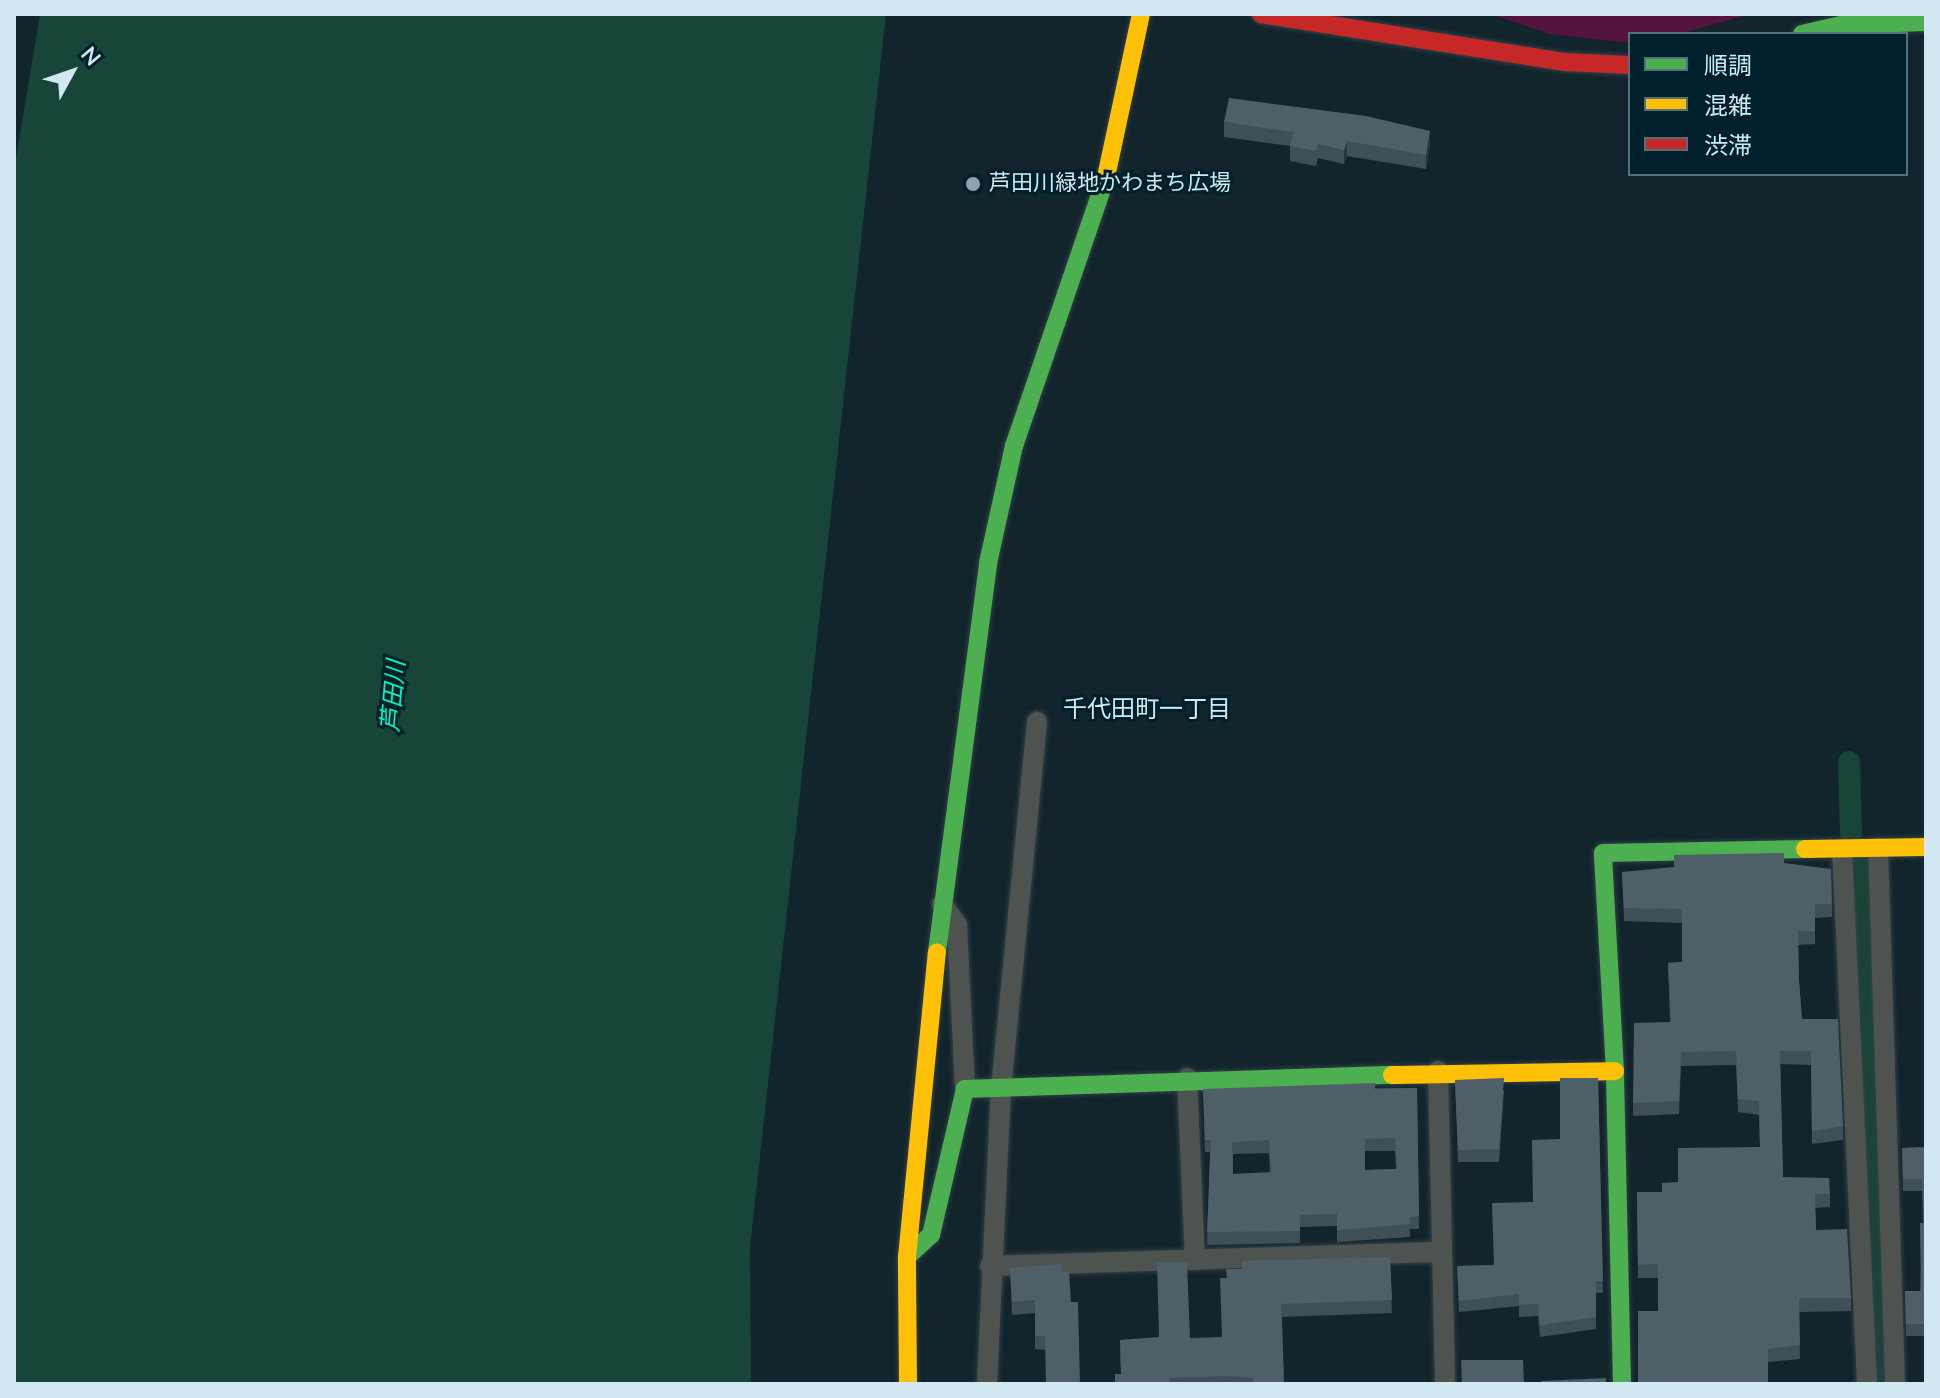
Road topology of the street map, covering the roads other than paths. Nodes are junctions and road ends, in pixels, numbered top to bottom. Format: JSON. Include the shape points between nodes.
{"nodes":[{"id":1,"x":1141,"y":14,"type":"edge"},
{"id":2,"x":1261,"y":14,"type":"edge"},
{"id":3,"x":1926,"y":22,"type":"edge"},
{"id":4,"x":1811,"y":32,"type":"edge"},
{"id":5,"x":1628,"y":65,"type":"edge"},
{"id":6,"x":1037,"y":722,"type":"dead end"},
{"id":7,"x":1926,"y":847,"type":"edge"},
{"id":8,"x":1878,"y":848,"type":"junction"},
{"id":9,"x":1842,"y":849,"type":"junction"},
{"id":10,"x":942,"y":904,"type":"junction"},
{"id":11,"x":1438,"y":1071,"type":"junction"},
{"id":12,"x":1615,"y":1071,"type":"junction"},
{"id":13,"x":1187,"y":1078,"type":"junction"},
{"id":14,"x":965,"y":1089,"type":"junction"},
{"id":15,"x":1001,"y":1089,"type":"junction"},
{"id":16,"x":1442,"y":1252,"type":"junction"},
{"id":17,"x":907,"y":1257,"type":"junction"},
{"id":18,"x":1195,"y":1260,"type":"junction"},
{"id":19,"x":990,"y":1266,"type":"junction"},
{"id":20,"x":908,"y":1384,"type":"edge"},
{"id":21,"x":987,"y":1384,"type":"edge"},
{"id":22,"x":1445,"y":1384,"type":"edge"},
{"id":23,"x":1622,"y":1384,"type":"edge"},
{"id":24,"x":1867,"y":1384,"type":"edge"},
{"id":25,"x":1895,"y":1384,"type":"edge"}],
"edges":[{"from":1,"to":10,"type":"street","via":[[1099,210],[1014,446],[988,563]]},
{"from":2,"to":5,"type":"street","via":[[1565,62]]},
{"from":3,"to":4,"type":"street","via":[[1841,25]]},
{"from":6,"to":15,"type":"street"},
{"from":7,"to":8,"type":"street"},
{"from":8,"to":9,"type":"street"},
{"from":8,"to":25,"type":"street"},
{"from":9,"to":12,"type":"street","via":[[1603,853]]},
{"from":9,"to":24,"type":"street","via":[[1857,1077]]},
{"from":10,"to":14,"type":"street","via":[[957,925]]},
{"from":10,"to":17,"type":"street"},
{"from":11,"to":12,"type":"street"},
{"from":11,"to":13,"type":"street"},
{"from":11,"to":16,"type":"street"},
{"from":12,"to":23,"type":"street"},
{"from":13,"to":15,"type":"street"},
{"from":13,"to":18,"type":"street"},
{"from":14,"to":15,"type":"street"},
{"from":14,"to":17,"type":"street","via":[[931,1235]]},
{"from":15,"to":19,"type":"street"},
{"from":16,"to":18,"type":"street"},
{"from":16,"to":22,"type":"street"},
{"from":17,"to":20,"type":"street"},
{"from":18,"to":19,"type":"street"},
{"from":19,"to":21,"type":"street"}]}
